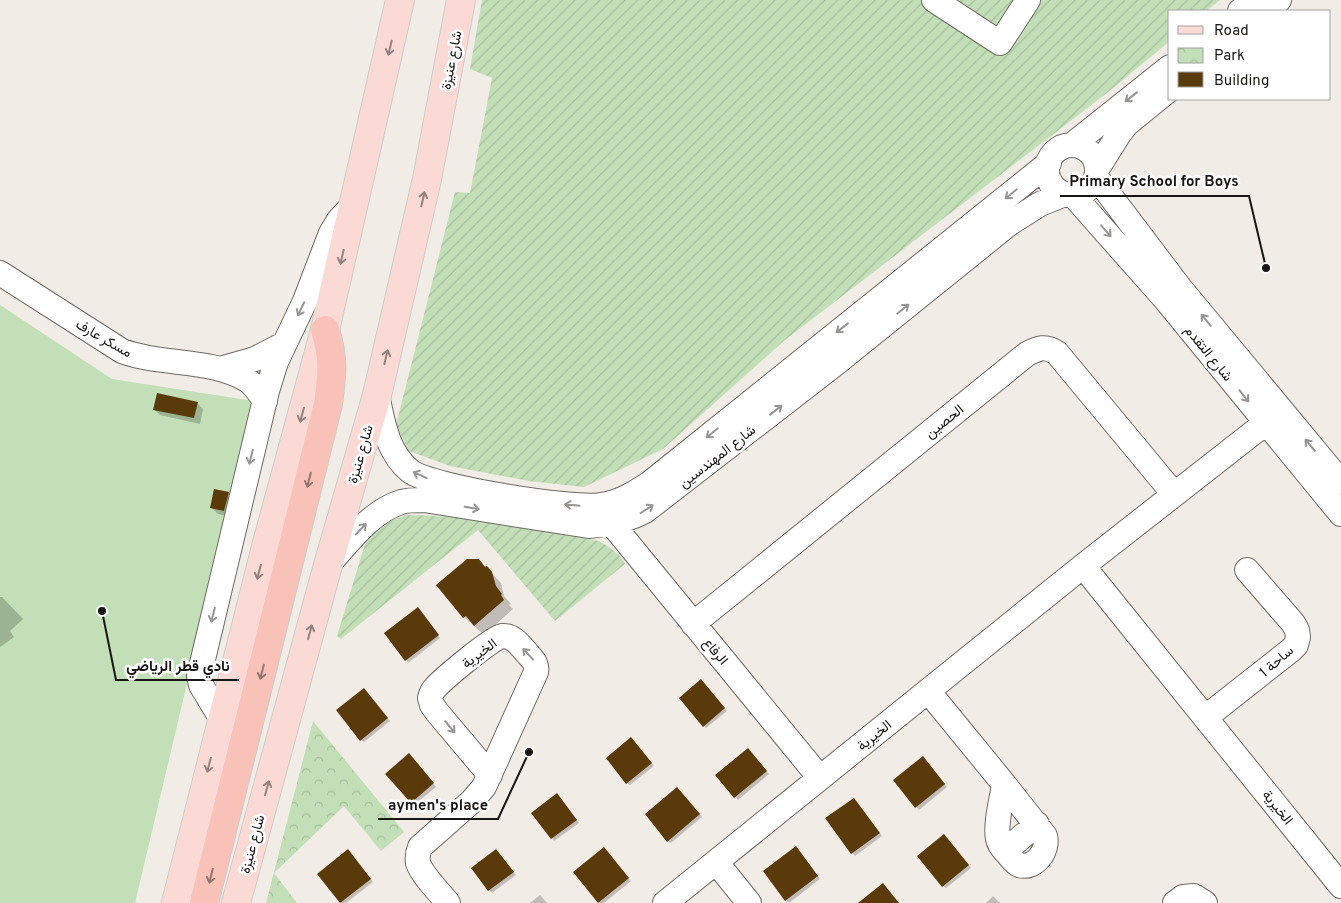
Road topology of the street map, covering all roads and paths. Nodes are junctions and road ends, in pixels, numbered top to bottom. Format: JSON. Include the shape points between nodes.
{"nodes":[{"id":1,"x":400,"y":0,"type":"edge"},
{"id":2,"x":461,"y":0,"type":"edge"},
{"id":3,"x":934,"y":0,"type":"edge"},
{"id":4,"x":1028,"y":0,"type":"edge"},
{"id":5,"x":1254,"y":0,"type":"edge"},
{"id":6,"x":1279,"y":0,"type":"edge"},
{"id":7,"x":1241,"y":10,"type":"edge"},
{"id":8,"x":1266,"y":10,"type":"edge"},
{"id":9,"x":1168,"y":69,"type":"edge"},
{"id":10,"x":1168,"y":90,"type":"edge"},
{"id":11,"x":1072,"y":145,"type":"junction"},
{"id":12,"x":1049,"y":163,"type":"junction"},
{"id":13,"x":1097,"y":173,"type":"junction"},
{"id":14,"x":1069,"y":195,"type":"junction"},
{"id":15,"x":354,"y":204,"type":"junction"},
{"id":16,"x":0,"y":273,"type":"edge"},
{"id":17,"x":325,"y":330,"type":"junction"},
{"id":18,"x":284,"y":344,"type":"junction"},
{"id":19,"x":220,"y":369,"type":"junction"},
{"id":20,"x":377,"y":395,"type":"junction"},
{"id":21,"x":265,"y":401,"type":"junction"},
{"id":22,"x":1273,"y":417,"type":"junction"},
{"id":23,"x":1341,"y":482,"type":"edge"},
{"id":24,"x":1174,"y":494,"type":"junction"},
{"id":25,"x":1341,"y":514,"type":"edge"},
{"id":26,"x":612,"y":524,"type":"junction"},
{"id":27,"x":328,"y":565,"type":"junction"},
{"id":28,"x":1083,"y":566,"type":"junction"},
{"id":29,"x":1247,"y":570,"type":"dead end"},
{"id":30,"x":693,"y":624,"type":"junction"},
{"id":31,"x":928,"y":691,"type":"junction"},
{"id":32,"x":1206,"y":717,"type":"junction"},
{"id":33,"x":221,"y":718,"type":"junction"},
{"id":34,"x":490,"y":775,"type":"junction"},
{"id":35,"x":820,"y":778,"type":"junction"},
{"id":36,"x":1004,"y":784,"type":"junction"},
{"id":37,"x":716,"y":862,"type":"junction"},
{"id":38,"x":1341,"y":886,"type":"edge"},
{"id":39,"x":176,"y":903,"type":"edge"},
{"id":40,"x":204,"y":903,"type":"edge"},
{"id":41,"x":236,"y":903,"type":"edge"},
{"id":42,"x":448,"y":903,"type":"edge"},
{"id":43,"x":665,"y":903,"type":"edge"},
{"id":44,"x":750,"y":903,"type":"edge"},
{"id":45,"x":1175,"y":903,"type":"edge"},
{"id":46,"x":1205,"y":903,"type":"edge"}],
"edges":[{"from":1,"to":15,"type":"main road","one_way":true},
{"from":20,"to":2,"type":"main road","name":"شارع عنيزة","one_way":true,"via":[[427,179]]},
{"from":3,"to":4,"type":"street","via":[[1000,43]]},
{"from":5,"to":7,"type":"street"},
{"from":6,"to":8,"type":"street"},
{"from":9,"to":11,"type":"street","one_way":true},
{"from":10,"to":13,"type":"street","via":[[1118,134]]},
{"from":11,"to":12,"type":"street","via":[[1057,151]]},
{"from":11,"to":13,"type":"street","via":[[1087,150],[1096,162]]},
{"from":12,"to":14,"type":"street","via":[[1053,186]]},
{"from":12,"to":20,"type":"street","name":"شارع المهندسين","one_way":true,"via":[[650,483],[618,501],[601,506],[561,504],[467,489],[411,472],[390,445]]},
{"from":13,"to":14,"type":"street","via":[[1088,190]]},
{"from":22,"to":13,"type":"street","name":"شارع التقدم","one_way":true},
{"from":14,"to":22,"type":"street","name":"شارع التقدم","one_way":true},
{"from":26,"to":14,"type":"street","name":"شارع المهندسين","one_way":true,"via":[[646,511],[666,497],[1010,223],[1040,204]]},
{"from":15,"to":17,"type":"main road","one_way":true},
{"from":15,"to":18,"type":"street","one_way":true,"via":[[331,233],[305,301]]},
{"from":16,"to":19,"type":"street","name":"مسكر عارف","via":[[122,351],[138,357]]},
{"from":17,"to":33,"type":"main road","one_way":true},
{"from":17,"to":40,"type":"highway","one_way":true,"via":[[333,372],[328,404]]},
{"from":18,"to":19,"type":"street","name":"مسكر عارف","via":[[255,359]]},
{"from":18,"to":21,"type":"street"},
{"from":19,"to":21,"type":"street","name":"مسكر عارف","via":[[247,380]]},
{"from":20,"to":27,"type":"main road","name":"شارع عنيزة"},
{"from":21,"to":33,"type":"street","one_way":true,"via":[[199,676]]},
{"from":23,"to":22,"type":"street","name":"شارع التقدم","one_way":true},
{"from":22,"to":24,"type":"street","name":"الخيرية"},
{"from":22,"to":25,"type":"street","name":"شارع التقدم"},
{"from":24,"to":28,"type":"street","name":"الخيرية"},
{"from":24,"to":30,"type":"street","name":"الحصين","via":[[1057,353],[1051,348],[1036,349]]},
{"from":27,"to":26,"type":"street","name":"شارع المهندسين","one_way":true,"via":[[369,521],[385,508],[403,501],[424,500],[589,526]]},
{"from":26,"to":30,"type":"street","name":"الرفاع"},
{"from":41,"to":27,"type":"main road","name":"شارع عنيزة","one_way":true},
{"from":28,"to":31,"type":"street","name":"الخيرية"},
{"from":28,"to":32,"type":"street","name":"الخيرية"},
{"from":29,"to":32,"type":"street","name":"ساحة 1","via":[[1293,623],[1298,637],[1284,658]]},
{"from":30,"to":35,"type":"street","name":"الرفاع"},
{"from":31,"to":35,"type":"street","name":"الخيرية"},
{"from":31,"to":36,"type":"street"},
{"from":32,"to":38,"type":"street","name":"الخيرية"},
{"from":33,"to":39,"type":"main road","one_way":true},
{"from":34,"to":34,"type":"street","name":"الخيرية","one_way":true,"via":[[537,668],[515,640],[504,636],[492,641],[436,687],[430,698],[432,705]]},
{"from":34,"to":42,"type":"street","name":"الخيرية","via":[[479,794],[420,846],[418,863]]},
{"from":35,"to":37,"type":"street","name":"الخيرية"},
{"from":36,"to":36,"type":"street","via":[[997,833],[1005,851],[1037,824]]},
{"from":37,"to":43,"type":"street","name":"الخيرية"},
{"from":37,"to":44,"type":"street"},
{"from":45,"to":46,"type":"street","via":[[1183,897],[1194,896]]}]}
